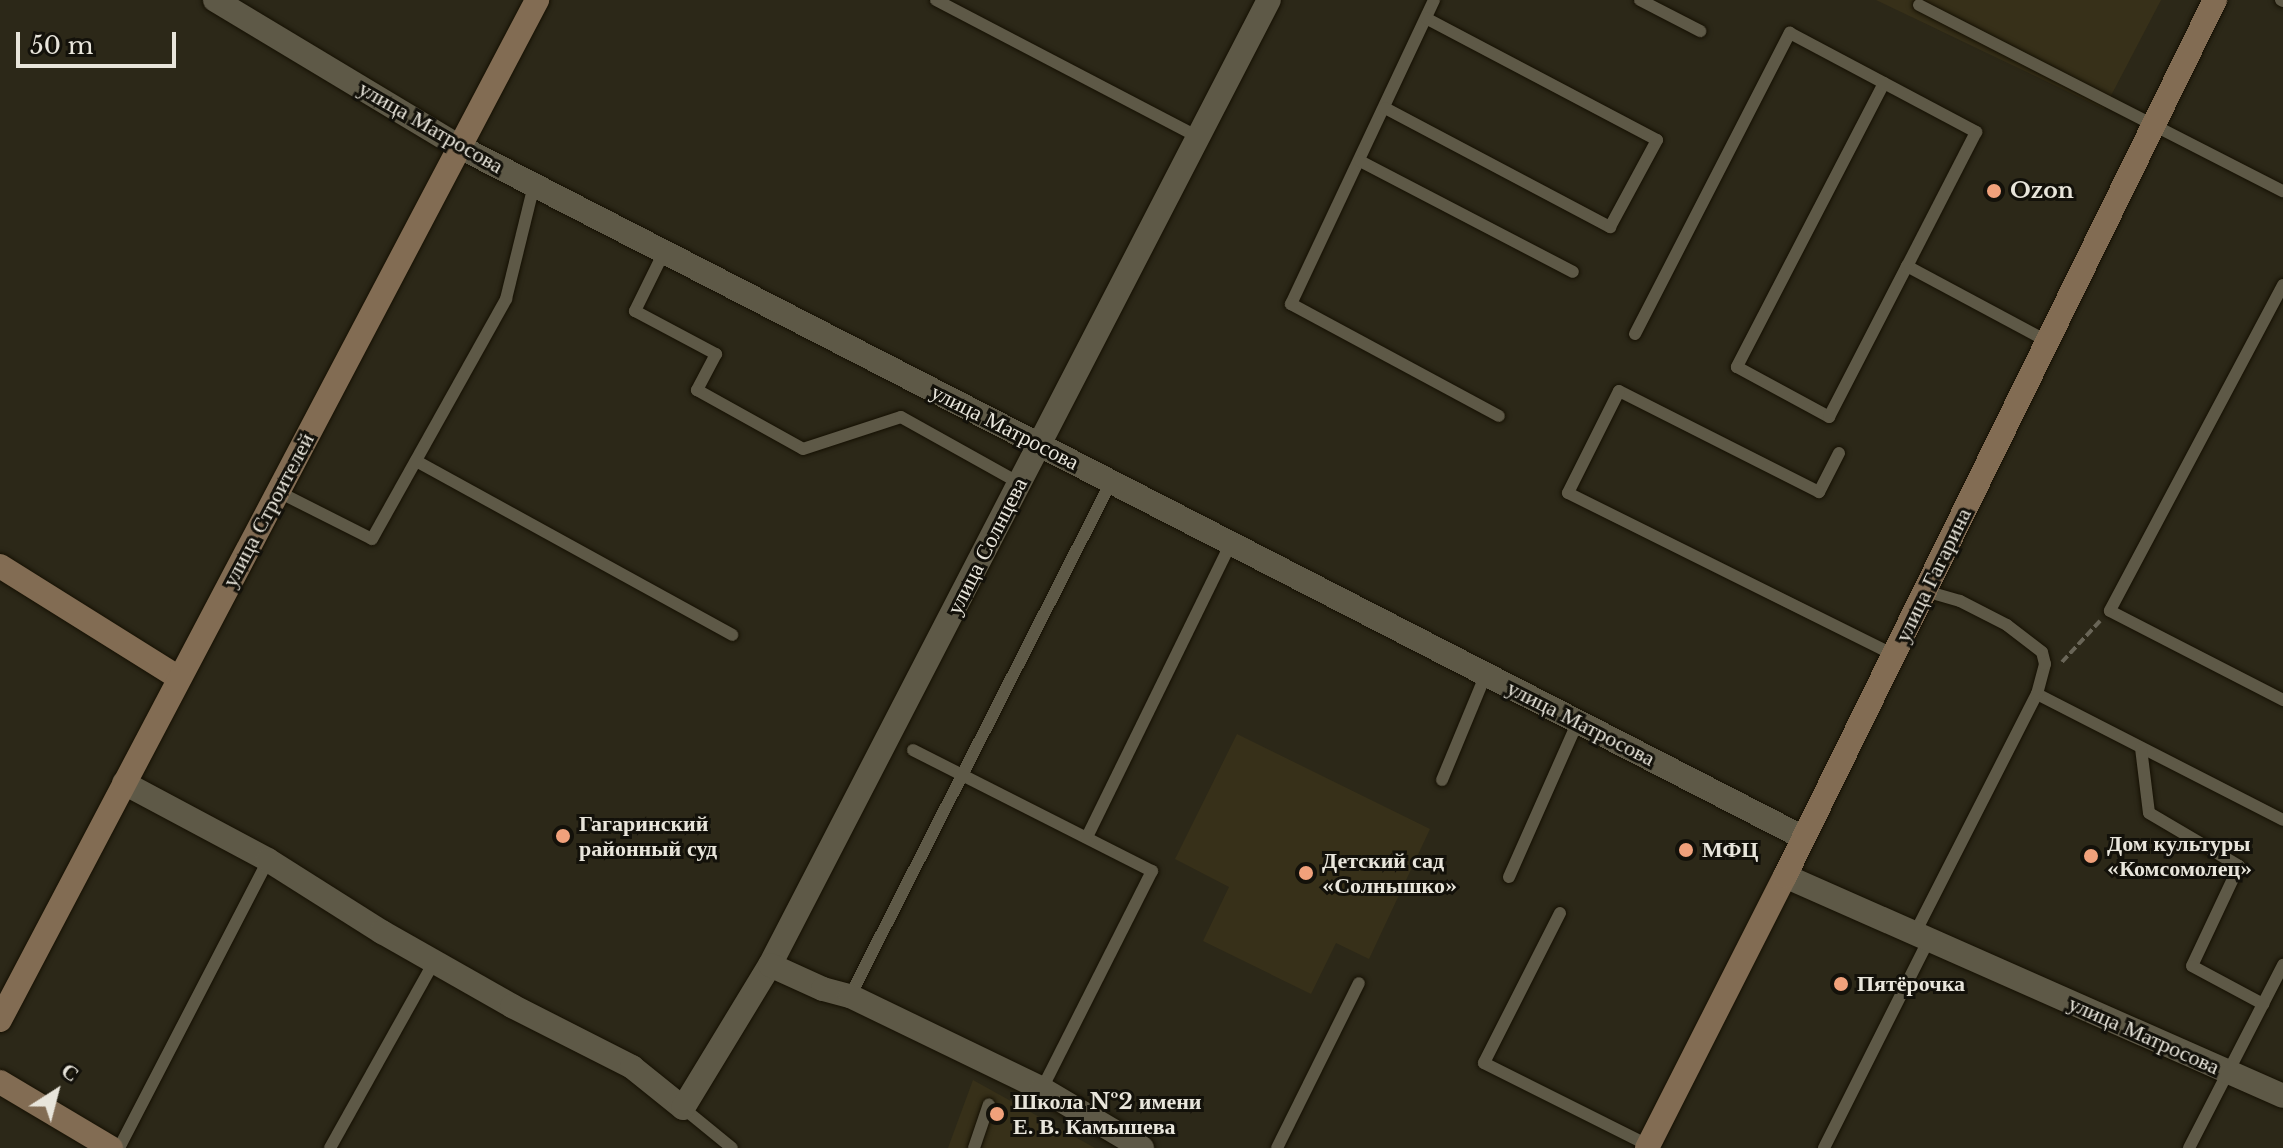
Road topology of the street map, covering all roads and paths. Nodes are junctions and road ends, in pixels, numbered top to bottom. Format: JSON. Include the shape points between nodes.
{"nodes":[{"id":1,"x":215,"y":0,"type":"edge"},
{"id":2,"x":537,"y":0,"type":"edge"},
{"id":3,"x":936,"y":0,"type":"edge"},
{"id":4,"x":1269,"y":0,"type":"edge"},
{"id":5,"x":1434,"y":0,"type":"edge"},
{"id":6,"x":1640,"y":0,"type":"edge"},
{"id":7,"x":2215,"y":0,"type":"edge"},
{"id":8,"x":1919,"y":5,"type":"dead end"},
{"id":9,"x":1426,"y":18,"type":"junction"},
{"id":10,"x":1700,"y":31,"type":"dead end"},
{"id":11,"x":1884,"y":83,"type":"junction"},
{"id":12,"x":1385,"y":108,"type":"junction"},
{"id":13,"x":2152,"y":126,"type":"junction"},
{"id":14,"x":1198,"y":137,"type":"junction"},
{"id":15,"x":460,"y":147,"type":"junction"},
{"id":16,"x":1360,"y":161,"type":"junction"},
{"id":17,"x":534,"y":185,"type":"junction"},
{"id":18,"x":2283,"y":191,"type":"edge"},
{"id":19,"x":664,"y":252,"type":"junction"},
{"id":20,"x":1907,"y":266,"type":"junction"},
{"id":21,"x":1573,"y":272,"type":"dead end"},
{"id":22,"x":2283,"y":285,"type":"edge"},
{"id":23,"x":1635,"y":334,"type":"dead end"},
{"id":24,"x":2047,"y":341,"type":"junction"},
{"id":25,"x":1499,"y":416,"type":"dead end"},
{"id":26,"x":1039,"y":445,"type":"junction"},
{"id":27,"x":1839,"y":453,"type":"dead end"},
{"id":28,"x":416,"y":461,"type":"junction"},
{"id":29,"x":1111,"y":482,"type":"junction"},
{"id":30,"x":1019,"y":483,"type":"junction"},
{"id":31,"x":277,"y":491,"type":"junction"},
{"id":32,"x":1231,"y":543,"type":"junction"},
{"id":33,"x":0,"y":566,"type":"edge"},
{"id":34,"x":1925,"y":591,"type":"junction"},
{"id":35,"x":2110,"y":611,"type":"junction"},
{"id":36,"x":732,"y":635,"type":"dead end"},
{"id":37,"x":1895,"y":655,"type":"junction"},
{"id":38,"x":1486,"y":674,"type":"junction"},
{"id":39,"x":179,"y":678,"type":"junction"},
{"id":40,"x":2039,"y":689,"type":"junction"},
{"id":41,"x":2283,"y":700,"type":"edge"},
{"id":42,"x":1578,"y":721,"type":"junction"},
{"id":43,"x":2141,"y":748,"type":"junction"},
{"id":44,"x":913,"y":750,"type":"dead end"},
{"id":45,"x":961,"y":776,"type":"junction"},
{"id":46,"x":1442,"y":780,"type":"dead end"},
{"id":47,"x":124,"y":783,"type":"junction"},
{"id":48,"x":2283,"y":820,"type":"edge"},
{"id":49,"x":1087,"y":837,"type":"junction"},
{"id":50,"x":1804,"y":838,"type":"junction"},
{"id":51,"x":268,"y":860,"type":"junction"},
{"id":52,"x":1785,"y":876,"type":"junction"},
{"id":53,"x":1509,"y":877,"type":"dead end"},
{"id":54,"x":1560,"y":913,"type":"dead end"},
{"id":55,"x":1921,"y":938,"type":"junction"},
{"id":56,"x":434,"y":962,"type":"junction"},
{"id":57,"x":770,"y":965,"type":"junction"},
{"id":58,"x":2283,"y":965,"type":"edge"},
{"id":59,"x":1359,"y":983,"type":"dead end"},
{"id":60,"x":850,"y":996,"type":"junction"},
{"id":61,"x":2263,"y":1004,"type":"junction"},
{"id":62,"x":0,"y":1020,"type":"edge"},
{"id":63,"x":2229,"y":1073,"type":"junction"},
{"id":64,"x":0,"y":1082,"type":"edge"},
{"id":65,"x":1042,"y":1089,"type":"junction"},
{"id":66,"x":2283,"y":1096,"type":"edge"},
{"id":67,"x":989,"y":1104,"type":"dead end"},
{"id":68,"x":683,"y":1108,"type":"junction"},
{"id":69,"x":1648,"y":1147,"type":"edge"},
{"id":70,"x":111,"y":1148,"type":"edge"},
{"id":71,"x":119,"y":1148,"type":"edge"},
{"id":72,"x":330,"y":1148,"type":"edge"},
{"id":73,"x":732,"y":1148,"type":"edge"},
{"id":74,"x":974,"y":1148,"type":"edge"},
{"id":75,"x":1142,"y":1148,"type":"edge"},
{"id":76,"x":1277,"y":1148,"type":"edge"},
{"id":77,"x":1824,"y":1148,"type":"edge"},
{"id":78,"x":2189,"y":1148,"type":"edge"}],
"edges":[{"from":1,"to":15,"type":"street","name":"улица Матросова"},
{"from":2,"to":15,"type":"main road","name":"улица Строителей"},
{"from":3,"to":14,"type":"lane"},
{"from":4,"to":14,"type":"street","name":"улица Солнцева"},
{"from":5,"to":9,"type":"lane"},
{"from":6,"to":10,"type":"lane"},
{"from":7,"to":13,"type":"main road","name":"улица Гагарина"},
{"from":8,"to":13,"type":"lane"},
{"from":9,"to":12,"type":"lane"},
{"from":9,"to":12,"type":"lane","via":[[1657,140],[1610,227]]},
{"from":11,"to":20,"type":"lane","via":[[1976,132]]},
{"from":11,"to":20,"type":"lane","via":[[1737,367],[1829,417]]},
{"from":11,"to":23,"type":"lane","via":[[1790,33]]},
{"from":12,"to":16,"type":"lane"},
{"from":13,"to":18,"type":"lane"},
{"from":13,"to":24,"type":"main road","name":"улица Гагарина"},
{"from":14,"to":26,"type":"street","name":"улица Солнцева"},
{"from":15,"to":17,"type":"street","name":"улица Матросова"},
{"from":15,"to":31,"type":"main road","name":"улица Строителей"},
{"from":16,"to":21,"type":"lane"},
{"from":16,"to":25,"type":"lane","via":[[1291,304]]},
{"from":17,"to":19,"type":"street","name":"улица Матросова"},
{"from":17,"to":28,"type":"lane","via":[[506,299]]},
{"from":19,"to":26,"type":"street","name":"улица Матросова"},
{"from":19,"to":30,"type":"lane","via":[[635,311],[716,354],[697,390],[803,449],[901,417]]},
{"from":20,"to":24,"type":"lane"},
{"from":22,"to":35,"type":"lane"},
{"from":24,"to":34,"type":"main road","name":"улица Гагарина"},
{"from":26,"to":29,"type":"street","name":"улица Матросова"},
{"from":26,"to":30,"type":"street","name":"улица Солнцева"},
{"from":27,"to":37,"type":"lane","via":[[1819,492],[1619,391],[1568,493]]},
{"from":28,"to":31,"type":"lane","via":[[372,539]]},
{"from":28,"to":36,"type":"lane"},
{"from":29,"to":32,"type":"street","name":"улица Матросова"},
{"from":29,"to":45,"type":"lane"},
{"from":30,"to":57,"type":"street","name":"улица Солнцева"},
{"from":31,"to":39,"type":"main road","name":"улица Строителей"},
{"from":32,"to":38,"type":"street","name":"улица Матросова"},
{"from":32,"to":49,"type":"lane"},
{"from":33,"to":39,"type":"main road"},
{"from":34,"to":37,"type":"main road","name":"улица Гагарина"},
{"from":34,"to":40,"type":"lane","via":[[1973,607],[2029,640],[2042,652],[2045,664]]},
{"from":35,"to":40,"type":"path"},
{"from":35,"to":41,"type":"lane"},
{"from":37,"to":50,"type":"main road","name":"улица Гагарина"},
{"from":38,"to":42,"type":"street","name":"улица Матросова"},
{"from":38,"to":46,"type":"lane"},
{"from":39,"to":47,"type":"main road","name":"улица Строителей"},
{"from":40,"to":43,"type":"lane"},
{"from":40,"to":55,"type":"lane"},
{"from":42,"to":50,"type":"street","name":"улица Матросова"},
{"from":42,"to":53,"type":"lane"},
{"from":43,"to":48,"type":"lane"},
{"from":43,"to":61,"type":"lane","via":[[2149,813],[2239,866],[2192,966]]},
{"from":44,"to":45,"type":"lane"},
{"from":45,"to":49,"type":"lane"},
{"from":45,"to":60,"type":"lane"},
{"from":47,"to":51,"type":"street"},
{"from":47,"to":62,"type":"main road","name":"улица Строителей"},
{"from":49,"to":65,"type":"lane","via":[[1152,871]]},
{"from":50,"to":52,"type":"main road","name":"улица Гагарина"},
{"from":51,"to":56,"type":"street"},
{"from":51,"to":71,"type":"lane"},
{"from":52,"to":55,"type":"street","name":"улица Матросова"},
{"from":52,"to":69,"type":"main road","name":"улица Гагарина"},
{"from":54,"to":69,"type":"lane","via":[[1484,1063]]},
{"from":55,"to":63,"type":"street","name":"улица Матросова"},
{"from":55,"to":77,"type":"lane"},
{"from":56,"to":68,"type":"street","via":[[632,1067]]},
{"from":56,"to":72,"type":"lane"},
{"from":57,"to":60,"type":"street"},
{"from":57,"to":68,"type":"street","name":"улица Солнцева"},
{"from":58,"to":61,"type":"lane"},
{"from":59,"to":76,"type":"lane"},
{"from":60,"to":65,"type":"street"},
{"from":61,"to":63,"type":"lane"},
{"from":63,"to":66,"type":"street","name":"улица Матросова"},
{"from":63,"to":78,"type":"lane"},
{"from":64,"to":70,"type":"main road"},
{"from":65,"to":75,"type":"street"},
{"from":67,"to":74,"type":"lane"},
{"from":68,"to":73,"type":"lane"}]}
